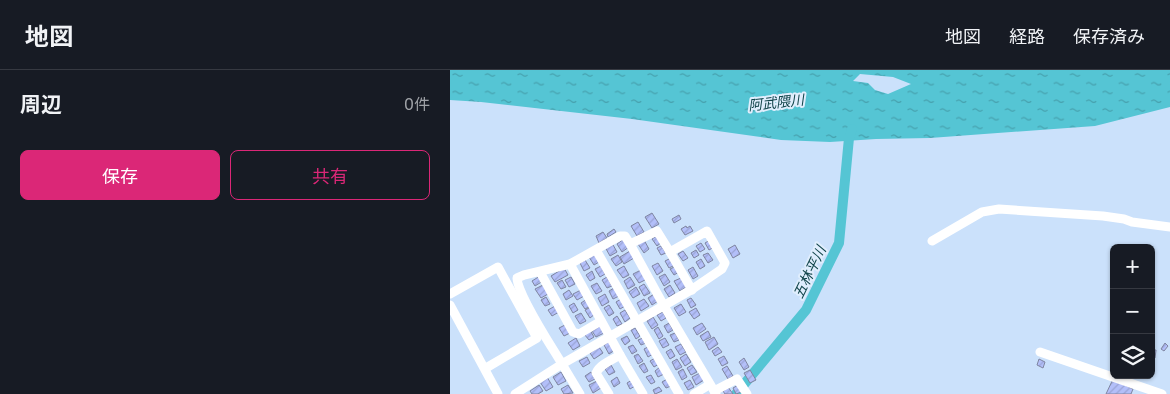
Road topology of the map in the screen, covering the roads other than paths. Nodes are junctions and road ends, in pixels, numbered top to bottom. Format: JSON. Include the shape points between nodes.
{"nodes":[{"id":1,"x":1170,"y":226,"type":"edge"},
{"id":2,"x":932,"y":241,"type":"dead end"},
{"id":3,"x":630,"y":244,"type":"junction"},
{"id":4,"x":596,"y":250,"type":"junction"},
{"id":5,"x":670,"y":252,"type":"junction"},
{"id":6,"x":570,"y":264,"type":"junction"},
{"id":7,"x":540,"y":272,"type":"junction"},
{"id":8,"x":692,"y":290,"type":"junction"},
{"id":9,"x":450,"y":294,"type":"edge"},
{"id":10,"x":450,"y":305,"type":"edge"},
{"id":11,"x":664,"y":306,"type":"junction"},
{"id":12,"x":601,"y":321,"type":"junction"},
{"id":13,"x":637,"y":322,"type":"junction"},
{"id":14,"x":610,"y":338,"type":"junction"},
{"id":15,"x":1040,"y":352,"type":"dead end"},
{"id":16,"x":620,"y":355,"type":"junction"},
{"id":17,"x":562,"y":364,"type":"junction"},
{"id":18,"x":486,"y":368,"type":"junction"},
{"id":19,"x":713,"y":390,"type":"edge"},
{"id":20,"x":498,"y":394,"type":"edge"},
{"id":21,"x":515,"y":394,"type":"edge"},
{"id":22,"x":580,"y":394,"type":"edge"},
{"id":23,"x":609,"y":394,"type":"edge"},
{"id":24,"x":643,"y":394,"type":"edge"},
{"id":25,"x":679,"y":394,"type":"edge"},
{"id":26,"x":694,"y":394,"type":"edge"},
{"id":27,"x":747,"y":394,"type":"edge"},
{"id":28,"x":1162,"y":394,"type":"edge"}],
"edges":[{"from":1,"to":2,"type":"street","via":[[1103,216],[998,209],[982,212]]},
{"from":3,"to":4,"type":"street","via":[[622,235]]},
{"from":3,"to":5,"type":"street","via":[[657,231]]},
{"from":3,"to":11,"type":"street"},
{"from":4,"to":6,"type":"street"},
{"from":4,"to":13,"type":"street"},
{"from":5,"to":8,"type":"street"},
{"from":5,"to":8,"type":"street","via":[[705,231],[709,232],[725,263],[722,270]]},
{"from":6,"to":7,"type":"street"},
{"from":6,"to":12,"type":"street"},
{"from":7,"to":12,"type":"street","via":[[573,332],[579,334]]},
{"from":7,"to":17,"type":"street","via":[[520,276],[517,282]]},
{"from":8,"to":11,"type":"street"},
{"from":9,"to":18,"type":"street","via":[[498,267],[537,338]]},
{"from":10,"to":18,"type":"street"},
{"from":11,"to":13,"type":"street"},
{"from":11,"to":19,"type":"street"},
{"from":12,"to":14,"type":"street"},
{"from":13,"to":14,"type":"street"},
{"from":13,"to":25,"type":"street"},
{"from":14,"to":16,"type":"street"},
{"from":14,"to":17,"type":"street"},
{"from":15,"to":28,"type":"street"},
{"from":16,"to":23,"type":"street","via":[[600,366],[596,373]]},
{"from":16,"to":24,"type":"street"},
{"from":17,"to":21,"type":"street"},
{"from":17,"to":22,"type":"street"},
{"from":18,"to":20,"type":"street"},
{"from":19,"to":26,"type":"street"},
{"from":19,"to":27,"type":"street","via":[[737,379]]}]}
